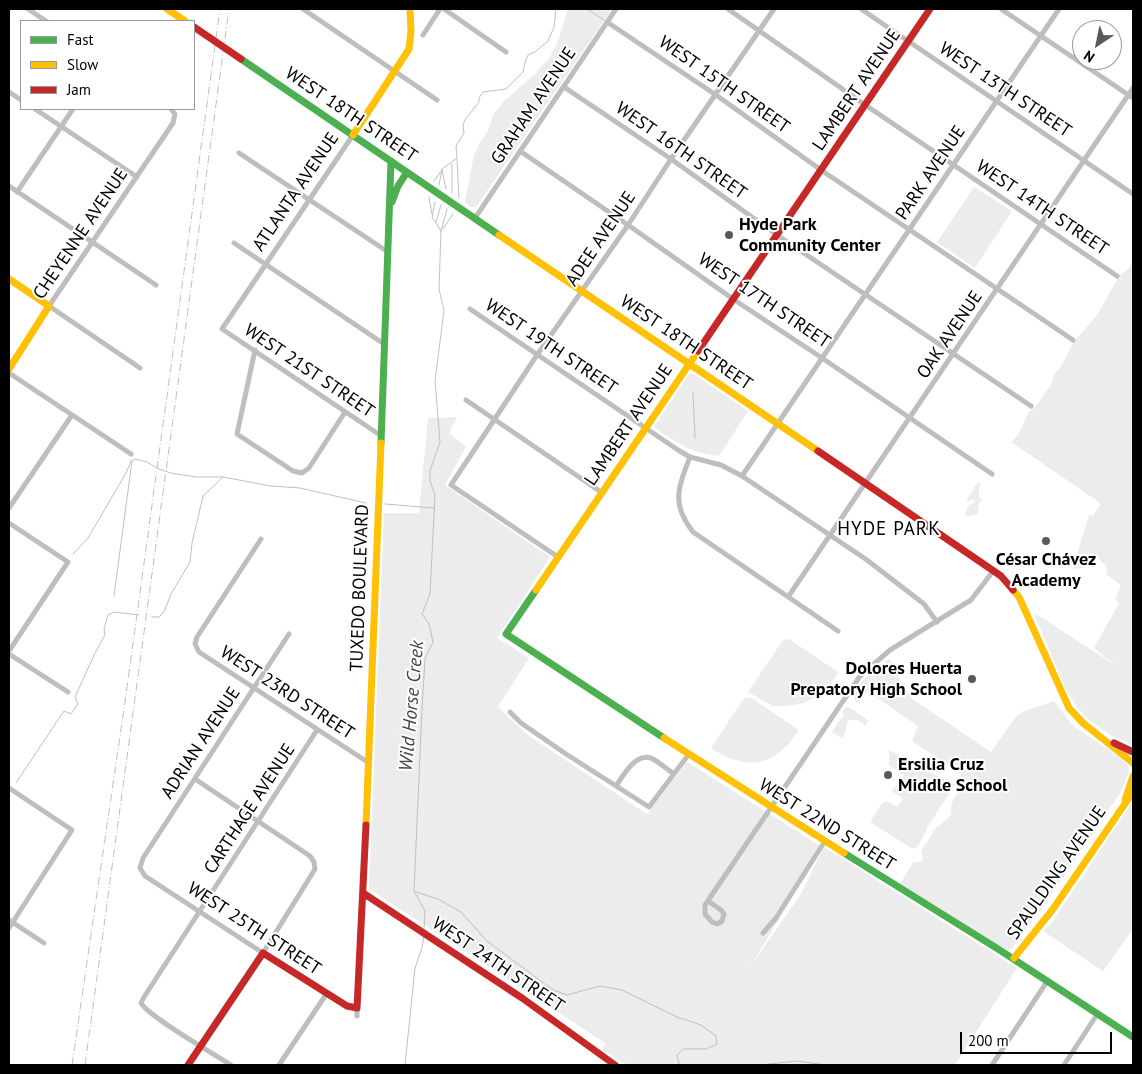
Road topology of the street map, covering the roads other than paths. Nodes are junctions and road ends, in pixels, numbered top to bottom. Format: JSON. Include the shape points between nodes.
{"nodes":[{"id":1,"x":28,"y":9,"type":"edge"},
{"id":2,"x":166,"y":9,"type":"edge"},
{"id":3,"x":303,"y":9,"type":"edge"},
{"id":4,"x":410,"y":9,"type":"edge"},
{"id":5,"x":442,"y":9,"type":"edge"},
{"id":6,"x":616,"y":9,"type":"edge"},
{"id":7,"x":728,"y":9,"type":"edge"},
{"id":8,"x":774,"y":9,"type":"edge"},
{"id":9,"x":861,"y":9,"type":"edge"},
{"id":10,"x":930,"y":9,"type":"edge"},
{"id":11,"x":1001,"y":9,"type":"edge"},
{"id":12,"x":1059,"y":9,"type":"edge"},
{"id":13,"x":44,"y":20,"type":"edge"},
{"id":14,"x":182,"y":20,"type":"edge"},
{"id":15,"x":607,"y":22,"type":"junction"},
{"id":16,"x":195,"y":28,"type":"edge"},
{"id":17,"x":760,"y":30,"type":"junction"},
{"id":18,"x":423,"y":35,"type":"dead end"},
{"id":19,"x":1041,"y":36,"type":"junction"},
{"id":20,"x":908,"y":40,"type":"junction"},
{"id":21,"x":506,"y":52,"type":"dead end"},
{"id":22,"x":394,"y":72,"type":"junction"},
{"id":23,"x":564,"y":87,"type":"junction"},
{"id":24,"x":1133,"y":88,"type":"edge"},
{"id":25,"x":9,"y":92,"type":"edge"},
{"id":26,"x":716,"y":94,"type":"junction"},
{"id":27,"x":1131,"y":96,"type":"edge"},
{"id":28,"x":20,"y":99,"type":"edge"},
{"id":29,"x":437,"y":100,"type":"dead end"},
{"id":30,"x":997,"y":101,"type":"junction"},
{"id":31,"x":864,"y":104,"type":"junction"},
{"id":32,"x":37,"y":110,"type":"edge"},
{"id":33,"x":72,"y":110,"type":"edge"},
{"id":34,"x":172,"y":110,"type":"edge"},
{"id":35,"x":61,"y":126,"type":"junction"},
{"id":36,"x":353,"y":135,"type":"junction"},
{"id":37,"x":520,"y":151,"type":"junction"},
{"id":38,"x":239,"y":153,"type":"dead end"},
{"id":39,"x":671,"y":159,"type":"junction"},
{"id":40,"x":391,"y":161,"type":"junction"},
{"id":41,"x":1084,"y":161,"type":"junction"},
{"id":42,"x":954,"y":164,"type":"junction"},
{"id":43,"x":821,"y":170,"type":"junction"},
{"id":44,"x":407,"y":172,"type":"junction"},
{"id":45,"x":137,"y":177,"type":"junction"},
{"id":46,"x":9,"y":186,"type":"edge"},
{"id":47,"x":17,"y":192,"type":"junction"},
{"id":48,"x":1133,"y":194,"type":"edge"},
{"id":49,"x":310,"y":199,"type":"junction"},
{"id":50,"x":390,"y":208,"type":"junction"},
{"id":51,"x":475,"y":218,"type":"junction"},
{"id":52,"x":628,"y":225,"type":"junction"},
{"id":53,"x":1042,"y":225,"type":"junction"},
{"id":54,"x":910,"y":230,"type":"junction"},
{"id":55,"x":777,"y":235,"type":"junction"},
{"id":56,"x":92,"y":242,"type":"junction"},
{"id":57,"x":234,"y":242,"type":"dead end"},
{"id":58,"x":388,"y":252,"type":"junction"},
{"id":59,"x":266,"y":264,"type":"junction"},
{"id":60,"x":1117,"y":276,"type":"dead end"},
{"id":61,"x":9,"y":279,"type":"edge"},
{"id":62,"x":156,"y":285,"type":"dead end"},
{"id":63,"x":998,"y":289,"type":"junction"},
{"id":64,"x":582,"y":290,"type":"junction"},
{"id":65,"x":865,"y":293,"type":"junction"},
{"id":66,"x":733,"y":299,"type":"junction"},
{"id":67,"x":49,"y":306,"type":"junction"},
{"id":68,"x":470,"y":309,"type":"dead end"},
{"id":69,"x":222,"y":329,"type":"joint"},
{"id":70,"x":1074,"y":340,"type":"dead end"},
{"id":71,"x":384,"y":344,"type":"junction"},
{"id":72,"x":255,"y":350,"type":"junction"},
{"id":73,"x":954,"y":353,"type":"junction"},
{"id":74,"x":537,"y":355,"type":"junction"},
{"id":75,"x":822,"y":358,"type":"junction"},
{"id":76,"x":689,"y":363,"type":"junction"},
{"id":77,"x":140,"y":368,"type":"dead end"},
{"id":78,"x":9,"y":369,"type":"edge"},
{"id":79,"x":9,"y":373,"type":"edge"},
{"id":80,"x":466,"y":400,"type":"dead end"},
{"id":81,"x":1031,"y":406,"type":"dead end"},
{"id":82,"x":346,"y":412,"type":"junction"},
{"id":83,"x":72,"y":415,"type":"junction"},
{"id":84,"x":910,"y":418,"type":"junction"},
{"id":85,"x":494,"y":419,"type":"junction"},
{"id":86,"x":777,"y":423,"type":"junction"},
{"id":87,"x":645,"y":428,"type":"junction"},
{"id":88,"x":380,"y":435,"type":"junction"},
{"id":89,"x":132,"y":454,"type":"dead end"},
{"id":90,"x":690,"y":457,"type":"junction"},
{"id":91,"x":992,"y":474,"type":"dead end"},
{"id":92,"x":742,"y":476,"type":"junction"},
{"id":93,"x":866,"y":483,"type":"junction"},
{"id":94,"x":601,"y":492,"type":"junction"},
{"id":95,"x":9,"y":508,"type":"edge"},
{"id":96,"x":9,"y":523,"type":"edge"},
{"id":97,"x":831,"y":536,"type":"junction"},
{"id":98,"x":261,"y":539,"type":"dead end"},
{"id":99,"x":558,"y":557,"type":"junction"},
{"id":100,"x":994,"y":570,"type":"junction"},
{"id":101,"x":788,"y":597,"type":"junction"},
{"id":102,"x":937,"y":622,"type":"junction"},
{"id":103,"x":838,"y":631,"type":"dead end"},
{"id":104,"x":289,"y":634,"type":"dead end"},
{"id":105,"x":506,"y":634,"type":"joint"},
{"id":106,"x":9,"y":652,"type":"edge"},
{"id":107,"x":254,"y":688,"type":"junction"},
{"id":108,"x":68,"y":692,"type":"dead end"},
{"id":109,"x":510,"y":712,"type":"dead end"},
{"id":110,"x":317,"y":730,"type":"junction"},
{"id":111,"x":1101,"y":735,"type":"junction"},
{"id":112,"x":1133,"y":752,"type":"edge"},
{"id":113,"x":689,"y":754,"type":"junction"},
{"id":114,"x":369,"y":762,"type":"junction"},
{"id":115,"x":1133,"y":763,"type":"edge"},
{"id":116,"x":674,"y":774,"type":"junction"},
{"id":117,"x":1133,"y":776,"type":"edge"},
{"id":118,"x":195,"y":779,"type":"junction"},
{"id":119,"x":616,"y":786,"type":"junction"},
{"id":120,"x":9,"y":788,"type":"edge"},
{"id":121,"x":1133,"y":792,"type":"edge"},
{"id":122,"x":1123,"y":805,"type":"junction"},
{"id":123,"x":772,"y":808,"type":"junction"},
{"id":124,"x":258,"y":821,"type":"junction"},
{"id":125,"x":826,"y":841,"type":"junction"},
{"id":126,"x":140,"y":868,"type":"joint"},
{"id":127,"x":363,"y":893,"type":"junction"},
{"id":128,"x":708,"y":901,"type":"junction"},
{"id":129,"x":200,"y":912,"type":"junction"},
{"id":130,"x":11,"y":921,"type":"edge"},
{"id":131,"x":9,"y":928,"type":"edge"},
{"id":132,"x":763,"y":933,"type":"dead end"},
{"id":133,"x":44,"y":943,"type":"dead end"},
{"id":134,"x":263,"y":952,"type":"junction"},
{"id":135,"x":1014,"y":958,"type":"junction"},
{"id":136,"x":1048,"y":980,"type":"junction"},
{"id":137,"x":327,"y":993,"type":"junction"},
{"id":138,"x":357,"y":1008,"type":"junction"},
{"id":139,"x":1098,"y":1013,"type":"junction"},
{"id":140,"x":357,"y":1016,"type":"dead end"},
{"id":141,"x":1133,"y":1038,"type":"edge"},
{"id":142,"x":201,"y":1046,"type":"junction"},
{"id":143,"x":188,"y":1065,"type":"edge"},
{"id":144,"x":231,"y":1065,"type":"edge"},
{"id":145,"x":279,"y":1065,"type":"edge"},
{"id":146,"x":615,"y":1065,"type":"edge"},
{"id":147,"x":992,"y":1065,"type":"edge"},
{"id":148,"x":1064,"y":1065,"type":"edge"}],
"edges":[{"from":1,"to":13,"type":"street"},
{"from":2,"to":14,"type":"street"},
{"from":3,"to":22,"type":"street"},
{"from":4,"to":22,"type":"street","via":[[409,49]]},
{"from":5,"to":18,"type":"street"},
{"from":5,"to":21,"type":"street"},
{"from":6,"to":15,"type":"street","name":"GRAHAM AVENUE"},
{"from":7,"to":17,"type":"street","name":"WEST 14TH STREET"},
{"from":8,"to":17,"type":"street","name":"ADEE AVENUE"},
{"from":9,"to":20,"type":"street","name":"WEST 13TH STREET"},
{"from":10,"to":20,"type":"street","name":"LAMBERT AVENUE"},
{"from":11,"to":19,"type":"street"},
{"from":12,"to":19,"type":"street","name":"PARK AVENUE"},
{"from":15,"to":23,"type":"street","name":"GRAHAM AVENUE"},
{"from":15,"to":26,"type":"street","name":"WEST 15TH STREET"},
{"from":16,"to":36,"type":"street","name":"WEST 18TH STREET","bridge":true},
{"from":17,"to":26,"type":"street","name":"ADEE AVENUE"},
{"from":17,"to":31,"type":"street","name":"WEST 14TH STREET"},
{"from":19,"to":27,"type":"street"},
{"from":19,"to":30,"type":"street","name":"PARK AVENUE"},
{"from":20,"to":30,"type":"street","name":"WEST 13TH STREET"},
{"from":20,"to":31,"type":"street","name":"LAMBERT AVENUE"},
{"from":22,"to":29,"type":"street"},
{"from":22,"to":36,"type":"street","name":"ATLANTA AVENUE"},
{"from":23,"to":37,"type":"street","name":"GRAHAM AVENUE"},
{"from":23,"to":39,"type":"street","name":"WEST 16TH STREET"},
{"from":24,"to":27,"type":"street","name":"OAK AVENUE"},
{"from":25,"to":28,"type":"street"},
{"from":26,"to":39,"type":"street","name":"ADEE AVENUE"},
{"from":26,"to":43,"type":"street","name":"WEST 15TH STREET"},
{"from":27,"to":41,"type":"street","name":"OAK AVENUE"},
{"from":30,"to":41,"type":"street","name":"WEST 13TH STREET"},
{"from":30,"to":42,"type":"street","name":"PARK AVENUE"},
{"from":31,"to":42,"type":"street","name":"WEST 14TH STREET"},
{"from":31,"to":43,"type":"street","name":"LAMBERT AVENUE"},
{"from":32,"to":35,"type":"street"},
{"from":33,"to":35,"type":"street"},
{"from":34,"to":45,"type":"street","name":"CHEYENNE AVENUE","via":[[175,114],[173,123]]},
{"from":35,"to":45,"type":"street"},
{"from":35,"to":47,"type":"street"},
{"from":36,"to":40,"type":"street","name":"WEST 18TH STREET"},
{"from":36,"to":49,"type":"street","name":"ATLANTA AVENUE"},
{"from":37,"to":51,"type":"street","name":"GRAHAM AVENUE"},
{"from":37,"to":52,"type":"street","name":"WEST 17TH STREET"},
{"from":38,"to":49,"type":"street"},
{"from":39,"to":52,"type":"street","name":"ADEE AVENUE"},
{"from":39,"to":55,"type":"street","name":"WEST 16TH STREET"},
{"from":40,"to":44,"type":"street","name":"WEST 18TH STREET"},
{"from":40,"to":50,"type":"street","name":"TUXEDO BOULEVARD"},
{"from":41,"to":48,"type":"street","name":"WEST 13TH STREET"},
{"from":41,"to":53,"type":"street","name":"OAK AVENUE"},
{"from":42,"to":53,"type":"street","name":"WEST 14TH STREET"},
{"from":42,"to":54,"type":"street","name":"PARK AVENUE"},
{"from":43,"to":54,"type":"street","name":"WEST 15TH STREET"},
{"from":43,"to":55,"type":"street","name":"LAMBERT AVENUE"},
{"from":44,"to":50,"type":"street"},
{"from":44,"to":51,"type":"street","name":"WEST 18TH STREET"},
{"from":45,"to":56,"type":"street","name":"CHEYENNE AVENUE"},
{"from":46,"to":47,"type":"street"},
{"from":47,"to":56,"type":"street"},
{"from":49,"to":58,"type":"street"},
{"from":49,"to":59,"type":"street","name":"ATLANTA AVENUE"},
{"from":50,"to":58,"type":"street","name":"TUXEDO BOULEVARD"},
{"from":51,"to":64,"type":"street","name":"WEST 18TH STREET"},
{"from":52,"to":64,"type":"street","name":"ADEE AVENUE"},
{"from":52,"to":66,"type":"street","name":"WEST 17TH STREET"},
{"from":53,"to":60,"type":"street","name":"WEST 14TH STREET"},
{"from":53,"to":63,"type":"street","name":"OAK AVENUE"},
{"from":54,"to":63,"type":"street","name":"WEST 15TH STREET"},
{"from":54,"to":65,"type":"street","name":"PARK AVENUE"},
{"from":55,"to":65,"type":"street","name":"WEST 16TH STREET"},
{"from":55,"to":66,"type":"street","name":"LAMBERT AVENUE"},
{"from":56,"to":62,"type":"street"},
{"from":56,"to":67,"type":"street","name":"CHEYENNE AVENUE"},
{"from":57,"to":59,"type":"street"},
{"from":58,"to":71,"type":"street","name":"TUXEDO BOULEVARD"},
{"from":59,"to":69,"type":"street","name":"ATLANTA AVENUE"},
{"from":59,"to":71,"type":"street"},
{"from":61,"to":67,"type":"street"},
{"from":63,"to":70,"type":"street","name":"WEST 15TH STREET"},
{"from":63,"to":73,"type":"street","name":"OAK AVENUE"},
{"from":64,"to":74,"type":"street","name":"ADEE AVENUE"},
{"from":64,"to":76,"type":"street","name":"WEST 18TH STREET"},
{"from":65,"to":73,"type":"street","name":"WEST 16TH STREET"},
{"from":65,"to":75,"type":"street","name":"PARK AVENUE"},
{"from":66,"to":75,"type":"street","name":"WEST 17TH STREET"},
{"from":66,"to":76,"type":"street","name":"LAMBERT AVENUE"},
{"from":67,"to":77,"type":"street"},
{"from":67,"to":78,"type":"street","name":"CHEYENNE AVENUE"},
{"from":68,"to":74,"type":"street","name":"WEST 19TH STREET"},
{"from":69,"to":72,"type":"street","name":"WEST 21ST STREET"},
{"from":71,"to":88,"type":"street","name":"TUXEDO BOULEVARD"},
{"from":72,"to":82,"type":"street","name":"WEST 21ST STREET"},
{"from":72,"to":82,"type":"street","via":[[237,434],[293,472],[302,473],[310,468]]},
{"from":73,"to":81,"type":"street","name":"WEST 16TH STREET"},
{"from":73,"to":84,"type":"street","name":"OAK AVENUE"},
{"from":74,"to":85,"type":"street","name":"ADEE AVENUE"},
{"from":74,"to":87,"type":"street","name":"WEST 19TH STREET"},
{"from":75,"to":84,"type":"street","name":"WEST 17TH STREET"},
{"from":75,"to":86,"type":"street","name":"PARK AVENUE"},
{"from":76,"to":86,"type":"street","name":"WEST 18TH STREET"},
{"from":76,"to":87,"type":"street","name":"LAMBERT AVENUE"},
{"from":79,"to":83,"type":"street"},
{"from":80,"to":85,"type":"street"},
{"from":82,"to":88,"type":"street","name":"WEST 21ST STREET"},
{"from":83,"to":89,"type":"street"},
{"from":83,"to":95,"type":"street"},
{"from":84,"to":91,"type":"street","name":"WEST 17TH STREET"},
{"from":84,"to":93,"type":"street","name":"OAK AVENUE"},
{"from":85,"to":94,"type":"street"},
{"from":85,"to":99,"type":"street","name":"ADEE AVENUE","via":[[451,484]]},
{"from":86,"to":92,"type":"street","name":"PARK AVENUE"},
{"from":86,"to":93,"type":"street","name":"WEST 18TH STREET"},
{"from":87,"to":90,"type":"street","name":"WEST 19TH STREET"},
{"from":87,"to":94,"type":"street","name":"LAMBERT AVENUE"},
{"from":88,"to":114,"type":"street","name":"TUXEDO BOULEVARD"},
{"from":90,"to":92,"type":"street","name":"WEST 19TH STREET","via":[[721,464]]},
{"from":90,"to":101,"type":"street","via":[[678,489],[678,507],[684,520],[693,532]]},
{"from":92,"to":97,"type":"street","name":"WEST 19TH STREET"},
{"from":93,"to":97,"type":"street","name":"OAK AVENUE"},
{"from":93,"to":100,"type":"street","name":"WEST 18TH STREET"},
{"from":94,"to":99,"type":"street","name":"LAMBERT AVENUE"},
{"from":96,"to":106,"type":"street","via":[[68,562]]},
{"from":97,"to":101,"type":"street","name":"OAK AVENUE"},
{"from":97,"to":102,"type":"street","name":"WEST 19TH STREET","via":[[924,604]]},
{"from":98,"to":107,"type":"street","name":"WEST 23RD STREET","via":[[195,644],[199,652]]},
{"from":99,"to":105,"type":"street","name":"LAMBERT AVENUE"},
{"from":100,"to":102,"type":"street","via":[[971,600]]},
{"from":100,"to":111,"type":"street","name":"WEST 18TH STREET","via":[[1019,596],[1069,708],[1080,721]]},
{"from":101,"to":103,"type":"street"},
{"from":102,"to":123,"type":"street","via":[[890,650],[860,676]]},
{"from":104,"to":107,"type":"street","name":"ADRIAN AVENUE"},
{"from":105,"to":113,"type":"street","name":"WEST 22ND STREET"},
{"from":106,"to":108,"type":"street"},
{"from":107,"to":110,"type":"street","name":"WEST 23RD STREET"},
{"from":107,"to":118,"type":"street","name":"ADRIAN AVENUE"},
{"from":109,"to":119,"type":"street"},
{"from":110,"to":114,"type":"street","name":"WEST 23RD STREET"},
{"from":110,"to":124,"type":"street","name":"CARTHAGE AVENUE"},
{"from":111,"to":112,"type":"street","name":"WEST 18TH STREET"},
{"from":111,"to":115,"type":"street","name":"WEST 18TH STREET"},
{"from":113,"to":116,"type":"street"},
{"from":113,"to":123,"type":"street","name":"WEST 22ND STREET"},
{"from":114,"to":127,"type":"street","name":"TUXEDO BOULEVARD"},
{"from":116,"to":119,"type":"street","via":[[651,758],[644,757]]},
{"from":116,"to":119,"type":"street","via":[[649,807]]},
{"from":117,"to":122,"type":"street","name":"SPAULDING AVENUE"},
{"from":118,"to":124,"type":"street"},
{"from":118,"to":126,"type":"street","name":"ADRIAN AVENUE","via":[[143,858]]},
{"from":120,"to":130,"type":"street","via":[[72,830]]},
{"from":121,"to":122,"type":"street","name":"SPAULDING AVENUE"},
{"from":122,"to":135,"type":"street","name":"SPAULDING AVENUE","via":[[1053,909]]},
{"from":123,"to":125,"type":"street","name":"WEST 22ND STREET"},
{"from":123,"to":128,"type":"street"},
{"from":124,"to":129,"type":"street","name":"CARTHAGE AVENUE"},
{"from":124,"to":134,"type":"street","via":[[310,856],[315,870]]},
{"from":125,"to":132,"type":"street"},
{"from":125,"to":135,"type":"street","name":"WEST 22ND STREET"},
{"from":126,"to":129,"type":"street","name":"WEST 25TH STREET","via":[[145,876]]},
{"from":127,"to":138,"type":"street","name":"TUXEDO BOULEVARD"},
{"from":127,"to":146,"type":"street","name":"WEST 24TH STREET","via":[[537,1008]]},
{"from":128,"to":128,"type":"street","via":[[724,914],[722,921],[716,924],[710,920],[705,905]]},
{"from":129,"to":134,"type":"street","name":"WEST 25TH STREET"},
{"from":129,"to":142,"type":"street","name":"CARTHAGE AVENUE","via":[[141,1003]]},
{"from":130,"to":131,"type":"street"},
{"from":130,"to":133,"type":"street"},
{"from":134,"to":137,"type":"street","name":"WEST 25TH STREET"},
{"from":134,"to":142,"type":"street"},
{"from":135,"to":136,"type":"street","name":"WEST 22ND STREET"},
{"from":136,"to":139,"type":"street","name":"WEST 22ND STREET"},
{"from":136,"to":147,"type":"street"},
{"from":137,"to":138,"type":"street","name":"WEST 25TH STREET","via":[[346,1006]]},
{"from":137,"to":145,"type":"street"},
{"from":138,"to":140,"type":"street","name":"TUXEDO BOULEVARD"},
{"from":139,"to":141,"type":"street","name":"WEST 22ND STREET"},
{"from":139,"to":148,"type":"street"},
{"from":142,"to":143,"type":"street"},
{"from":142,"to":144,"type":"street"}]}
